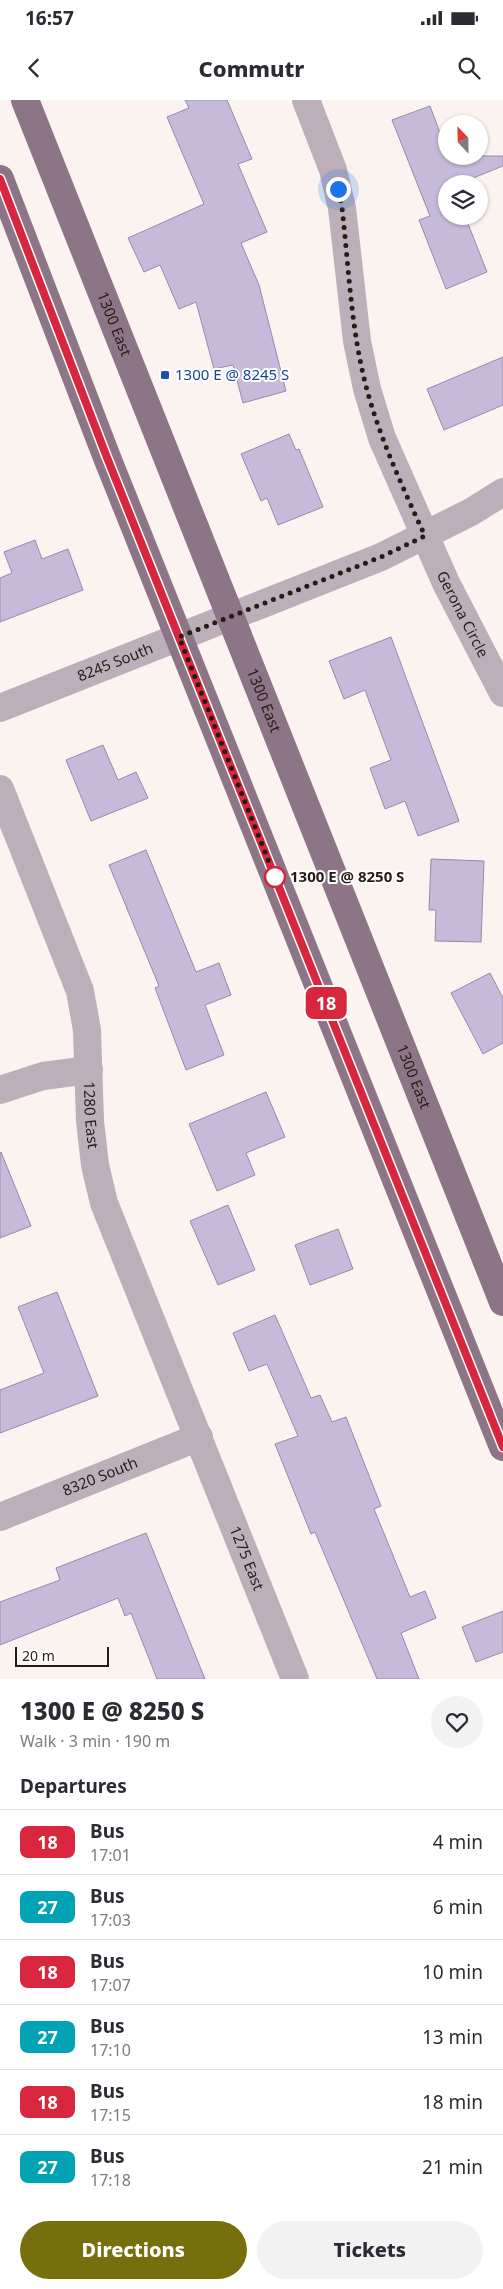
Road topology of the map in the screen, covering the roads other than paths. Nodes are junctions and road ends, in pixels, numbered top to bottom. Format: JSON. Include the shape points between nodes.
{"nodes":[{"id":1,"x":25,"y":100,"type":"edge"},
{"id":2,"x":306,"y":100,"type":"edge"},
{"id":3,"x":0,"y":179,"type":"edge"},
{"id":4,"x":503,"y":492,"type":"edge"},
{"id":5,"x":425,"y":536,"type":"junction"},
{"id":6,"x":231,"y":617,"type":"junction"},
{"id":7,"x":179,"y":637,"type":"junction"},
{"id":8,"x":503,"y":693,"type":"edge"},
{"id":9,"x":0,"y":708,"type":"edge"},
{"id":10,"x":0,"y":789,"type":"edge"},
{"id":11,"x":89,"y":1070,"type":"junction"},
{"id":12,"x":0,"y":1090,"type":"edge"},
{"id":13,"x":503,"y":1302,"type":"edge"},
{"id":14,"x":199,"y":1437,"type":"junction"},
{"id":15,"x":503,"y":1447,"type":"edge"},
{"id":16,"x":0,"y":1517,"type":"edge"},
{"id":17,"x":295,"y":1679,"type":"edge"}],
"edges":[{"from":1,"to":6,"type":"main road","name":"1300 East"},
{"from":2,"to":5,"type":"street","name":"Gerona Circle","via":[[333,170],[342,208],[357,342],[367,389],[382,438]]},
{"from":3,"to":7,"type":"main road"},
{"from":4,"to":5,"type":"street","name":"8245 South"},
{"from":5,"to":6,"type":"street","name":"8245 South"},
{"from":5,"to":8,"type":"street","name":"Gerona Circle","via":[[466,625]]},
{"from":6,"to":7,"type":"street","name":"8245 South"},
{"from":6,"to":13,"type":"main road","name":"1300 East"},
{"from":7,"to":9,"type":"street","name":"8245 South"},
{"from":7,"to":15,"type":"main road"},
{"from":10,"to":11,"type":"street","name":"1280 East","via":[[80,991],[87,1030]]},
{"from":11,"to":12,"type":"street","via":[[43,1076]]},
{"from":11,"to":14,"type":"street","name":"1280 East","via":[[90,1121],[104,1203]]},
{"from":14,"to":16,"type":"street","name":"8320 South"},
{"from":14,"to":17,"type":"street","name":"1275 East"}]}
